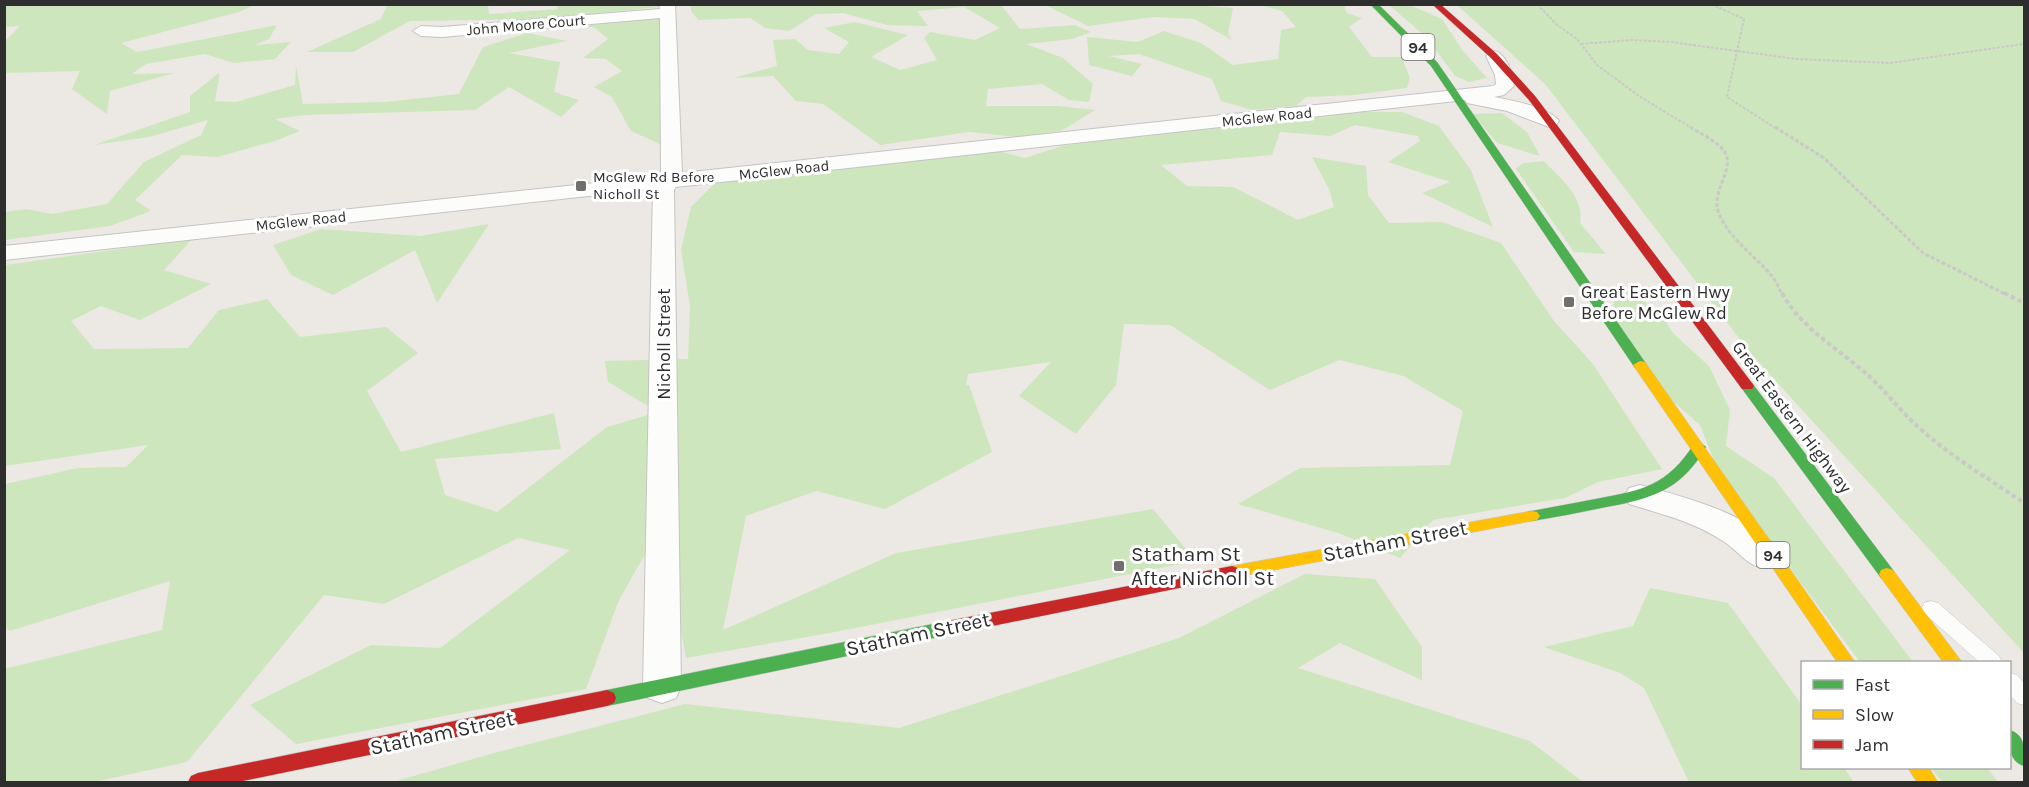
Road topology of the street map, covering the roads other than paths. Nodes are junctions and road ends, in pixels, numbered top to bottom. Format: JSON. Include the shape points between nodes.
{"nodes":[{"id":1,"x":1373,"y":4,"type":"edge"},
{"id":2,"x":1436,"y":4,"type":"edge"},
{"id":3,"x":666,"y":9,"type":"edge"},
{"id":4,"x":421,"y":31,"type":"dead end"},
{"id":5,"x":1494,"y":56,"type":"junction"},
{"id":6,"x":1456,"y":96,"type":"junction"},
{"id":7,"x":1549,"y":121,"type":"junction"},
{"id":8,"x":667,"y":182,"type":"junction"},
{"id":9,"x":4,"y":253,"type":"edge"},
{"id":10,"x":1699,"y":447,"type":"junction"},
{"id":11,"x":1640,"y":496,"type":"junction"},
{"id":12,"x":1873,"y":556,"type":"junction"},
{"id":13,"x":1784,"y":572,"type":"junction"},
{"id":14,"x":1845,"y":661,"type":"edge"},
{"id":15,"x":1952,"y":661,"type":"edge"},
{"id":16,"x":1990,"y":661,"type":"edge"},
{"id":17,"x":2011,"y":682,"type":"edge"},
{"id":18,"x":662,"y":687,"type":"junction"},
{"id":19,"x":2025,"y":697,"type":"edge"},
{"id":20,"x":2011,"y":739,"type":"edge"},
{"id":21,"x":2025,"y":758,"type":"edge"},
{"id":22,"x":1919,"y":769,"type":"edge"},
{"id":23,"x":198,"y":783,"type":"edge"},
{"id":24,"x":1928,"y":783,"type":"edge"}],
"edges":[{"from":1,"to":6,"type":"main road","number":"94","via":[[1434,64]]},
{"from":2,"to":5,"type":"main road","name":"Great Eastern Highway","number":"94"},
{"from":3,"to":4,"type":"street","name":"John Moore Court"},
{"from":3,"to":8,"type":"street","name":"Nicholl Street","via":[[672,175]]},
{"from":5,"to":6,"type":"street","name":"McGlew Road","via":[[1505,86],[1498,91]]},
{"from":5,"to":7,"type":"main road","name":"Great Eastern Highway","number":"94"},
{"from":6,"to":7,"type":"street","name":"McGlew Road","via":[[1515,106]]},
{"from":6,"to":8,"type":"street","name":"McGlew Road"},
{"from":6,"to":10,"type":"main road","number":"94"},
{"from":7,"to":12,"type":"main road","name":"Great Eastern Highway","number":"94"},
{"from":8,"to":9,"type":"street","name":"McGlew Road"},
{"from":8,"to":18,"type":"street","name":"Nicholl Street","via":[[663,190]]},
{"from":10,"to":11,"type":"main road","name":"Statham Street","via":[[1689,468],[1670,483]]},
{"from":10,"to":13,"type":"main road","number":"94"},
{"from":11,"to":13,"type":"street","name":"Statham Street","via":[[1708,518],[1737,534]]},
{"from":11,"to":18,"type":"main road","name":"Statham Street","via":[[1139,589]]},
{"from":12,"to":15,"type":"main road","name":"Great Eastern Highway","number":"94"},
{"from":12,"to":16,"type":"lane"},
{"from":13,"to":14,"type":"main road","number":"94"},
{"from":17,"to":19,"type":"lane"},
{"from":18,"to":23,"type":"main road","name":"Statham Street"},
{"from":20,"to":21,"type":"main road"},
{"from":22,"to":24,"type":"main road"}]}
